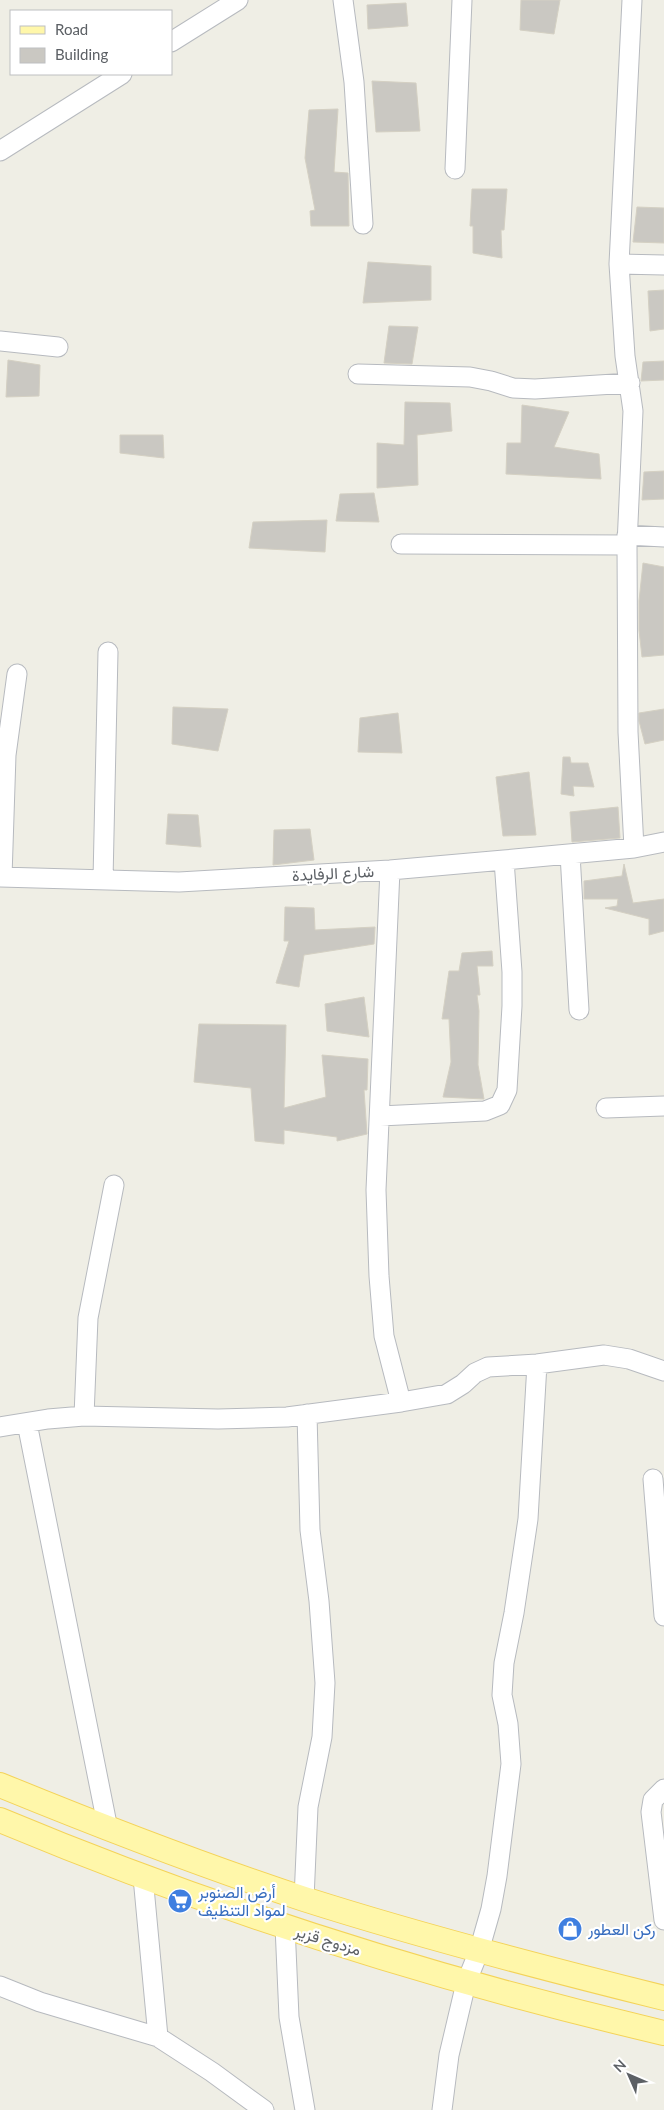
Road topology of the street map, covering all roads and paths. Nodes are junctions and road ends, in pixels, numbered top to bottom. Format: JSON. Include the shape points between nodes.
{"nodes":[{"id":1,"x":238,"y":0,"type":"edge"},
{"id":2,"x":343,"y":0,"type":"edge"},
{"id":3,"x":462,"y":0,"type":"edge"},
{"id":4,"x":632,"y":0,"type":"edge"},
{"id":5,"x":172,"y":41,"type":"edge"},
{"id":6,"x":120,"y":75,"type":"edge"},
{"id":7,"x":0,"y":151,"type":"edge"},
{"id":8,"x":455,"y":170,"type":"dead end"},
{"id":9,"x":363,"y":224,"type":"dead end"},
{"id":10,"x":619,"y":264,"type":"junction"},
{"id":11,"x":664,"y":265,"type":"edge"},
{"id":12,"x":0,"y":341,"type":"edge"},
{"id":13,"x":58,"y":347,"type":"dead end"},
{"id":14,"x":358,"y":374,"type":"dead end"},
{"id":15,"x":630,"y":384,"type":"junction"},
{"id":16,"x":664,"y":537,"type":"edge"},
{"id":17,"x":627,"y":540,"type":"junction"},
{"id":18,"x":401,"y":544,"type":"dead end"},
{"id":19,"x":108,"y":652,"type":"dead end"},
{"id":20,"x":17,"y":674,"type":"dead end"},
{"id":21,"x":664,"y":842,"type":"edge"},
{"id":22,"x":634,"y":848,"type":"junction"},
{"id":23,"x":570,"y":854,"type":"junction"},
{"id":24,"x":504,"y":860,"type":"junction"},
{"id":25,"x":390,"y":870,"type":"junction"},
{"id":26,"x":1,"y":877,"type":"edge"},
{"id":27,"x":103,"y":880,"type":"junction"},
{"id":28,"x":579,"y":1010,"type":"dead end"},
{"id":29,"x":664,"y":1106,"type":"edge"},
{"id":30,"x":606,"y":1108,"type":"dead end"},
{"id":31,"x":380,"y":1116,"type":"junction"},
{"id":32,"x":114,"y":1185,"type":"dead end"},
{"id":33,"x":537,"y":1364,"type":"junction"},
{"id":34,"x":664,"y":1371,"type":"edge"},
{"id":35,"x":401,"y":1402,"type":"junction"},
{"id":36,"x":307,"y":1414,"type":"junction"},
{"id":37,"x":84,"y":1416,"type":"junction"},
{"id":38,"x":28,"y":1423,"type":"junction"},
{"id":39,"x":0,"y":1427,"type":"edge"},
{"id":40,"x":653,"y":1479,"type":"dead end"},
{"id":41,"x":664,"y":1616,"type":"edge"},
{"id":42,"x":0,"y":1786,"type":"edge"},
{"id":43,"x":664,"y":1789,"type":"edge"},
{"id":44,"x":0,"y":1820,"type":"edge"},
{"id":45,"x":108,"y":1829,"type":"junction"},
{"id":46,"x":143,"y":1877,"type":"junction"},
{"id":47,"x":304,"y":1899,"type":"junction"},
{"id":48,"x":664,"y":1920,"type":"edge"},
{"id":49,"x":284,"y":1926,"type":"junction"},
{"id":50,"x":479,"y":1951,"type":"junction"},
{"id":51,"x":466,"y":1983,"type":"junction"},
{"id":52,"x":0,"y":1986,"type":"edge"},
{"id":53,"x":664,"y":1998,"type":"edge"},
{"id":54,"x":664,"y":2033,"type":"edge"},
{"id":55,"x":158,"y":2037,"type":"junction"},
{"id":56,"x":264,"y":2110,"type":"edge"},
{"id":57,"x":305,"y":2110,"type":"edge"},
{"id":58,"x":442,"y":2110,"type":"edge"}],
"edges":[{"from":1,"to":5,"type":"street"},
{"from":2,"to":9,"type":"street","via":[[354,82]]},
{"from":3,"to":8,"type":"street"},
{"from":4,"to":10,"type":"street"},
{"from":6,"to":7,"type":"street"},
{"from":10,"to":11,"type":"street"},
{"from":10,"to":15,"type":"street","via":[[624,356]]},
{"from":12,"to":13,"type":"street"},
{"from":14,"to":15,"type":"street","via":[[470,377],[513,388],[535,389]]},
{"from":15,"to":17,"type":"street","via":[[633,412]]},
{"from":16,"to":17,"type":"street"},
{"from":17,"to":18,"type":"street"},
{"from":17,"to":22,"type":"street","via":[[628,732]]},
{"from":19,"to":27,"type":"street"},
{"from":20,"to":26,"type":"street","via":[[6,755]]},
{"from":21,"to":22,"type":"street","name":"شارع الرفايدة"},
{"from":22,"to":23,"type":"street","name":"شارع الرفايدة"},
{"from":23,"to":24,"type":"street","name":"شارع الرفايدة"},
{"from":23,"to":28,"type":"street"},
{"from":24,"to":25,"type":"street","name":"شارع الرفايدة"},
{"from":24,"to":31,"type":"street","via":[[512,981],[507,1090],[500,1105],[485,1111]]},
{"from":25,"to":27,"type":"street","name":"شارع الرفايدة","via":[[179,882]]},
{"from":25,"to":31,"type":"street"},
{"from":26,"to":27,"type":"street","name":"شارع الرفايدة"},
{"from":29,"to":30,"type":"street"},
{"from":31,"to":35,"type":"street","via":[[376,1190],[379,1276],[384,1336]]},
{"from":32,"to":37,"type":"street","via":[[88,1318]]},
{"from":33,"to":34,"type":"street","via":[[604,1355],[629,1359]]},
{"from":33,"to":35,"type":"street","via":[[488,1367],[447,1394]]},
{"from":33,"to":50,"type":"street","via":[[528,1519],[504,1663],[502,1695],[511,1764],[497,1876]]},
{"from":35,"to":36,"type":"street"},
{"from":36,"to":37,"type":"street","via":[[218,1419]]},
{"from":36,"to":47,"type":"street","via":[[310,1530],[324,1683],[322,1737],[308,1807]]},
{"from":37,"to":38,"type":"street"},
{"from":38,"to":39,"type":"street"},
{"from":38,"to":45,"type":"street"},
{"from":40,"to":41,"type":"street"},
{"from":42,"to":45,"type":"main road","name":"مزدوج قزير"},
{"from":43,"to":48,"type":"street","via":[[653,1800],[651,1812]]},
{"from":44,"to":46,"type":"main road","name":"مزدوج قزير"},
{"from":45,"to":47,"type":"main road","name":"مزدوج قزير"},
{"from":46,"to":49,"type":"main road","name":"مزدوج قزير"},
{"from":46,"to":55,"type":"street"},
{"from":47,"to":50,"type":"main road","name":"مزدوج قزير"},
{"from":49,"to":51,"type":"main road","name":"مزدوج قزير"},
{"from":49,"to":57,"type":"street","via":[[289,2017]]},
{"from":50,"to":51,"type":"street"},
{"from":50,"to":53,"type":"main road","name":"مزدوج قزير"},
{"from":51,"to":54,"type":"main road","name":"مزدوج قزير"},
{"from":51,"to":58,"type":"street","via":[[449,2055]]},
{"from":52,"to":55,"type":"street","via":[[49,2005]]},
{"from":55,"to":56,"type":"street"}]}
